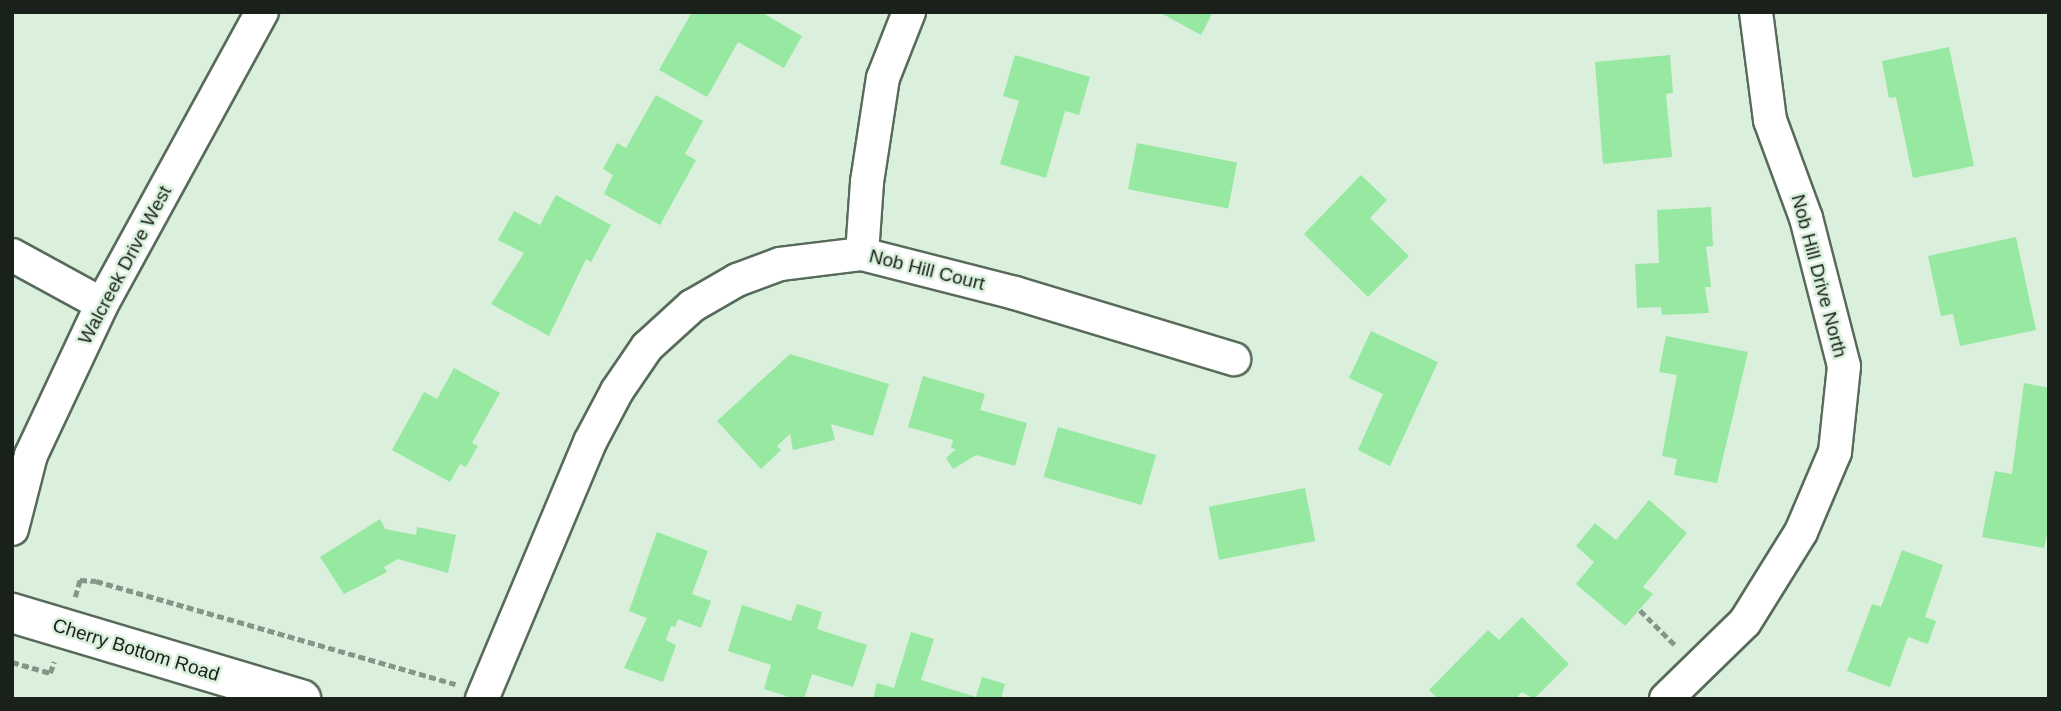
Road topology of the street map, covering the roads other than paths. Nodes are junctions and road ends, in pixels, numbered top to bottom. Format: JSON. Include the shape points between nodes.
{"nodes":[{"id":1,"x":262,"y":12,"type":"edge"},
{"id":2,"x":908,"y":12,"type":"edge"},
{"id":3,"x":1756,"y":12,"type":"edge"},
{"id":4,"x":862,"y":254,"type":"junction"},
{"id":5,"x":12,"y":256,"type":"edge"},
{"id":6,"x":102,"y":304,"type":"junction"},
{"id":7,"x":1234,"y":359,"type":"dead end"},
{"id":8,"x":12,"y":529,"type":"edge"},
{"id":9,"x":12,"y":613,"type":"edge"},
{"id":10,"x":471,"y":692,"type":"edge"},
{"id":11,"x":301,"y":699,"type":"edge"},
{"id":12,"x":1667,"y":699,"type":"edge"}],
"edges":[{"from":1,"to":6,"type":"street","name":"Walcreek Drive West"},
{"from":2,"to":4,"type":"street","via":[[883,78],[866,182]]},
{"from":3,"to":12,"type":"street","name":"Nob Hill Drive North","via":[[1770,120],[1806,218],[1844,366],[1835,452],[1801,532],[1745,622]]},
{"from":4,"to":7,"type":"street","name":"Nob Hill Court","via":[[1015,293]]},
{"from":4,"to":10,"type":"street","name":"Nob Hill Court","via":[[780,264],[737,280],[692,306],[647,346],[590,442]]},
{"from":5,"to":6,"type":"street"},
{"from":6,"to":8,"type":"street","name":"Walcreek Drive West","via":[[32,455]]},
{"from":9,"to":11,"type":"main road","name":"Cherry Bottom Road"}]}
